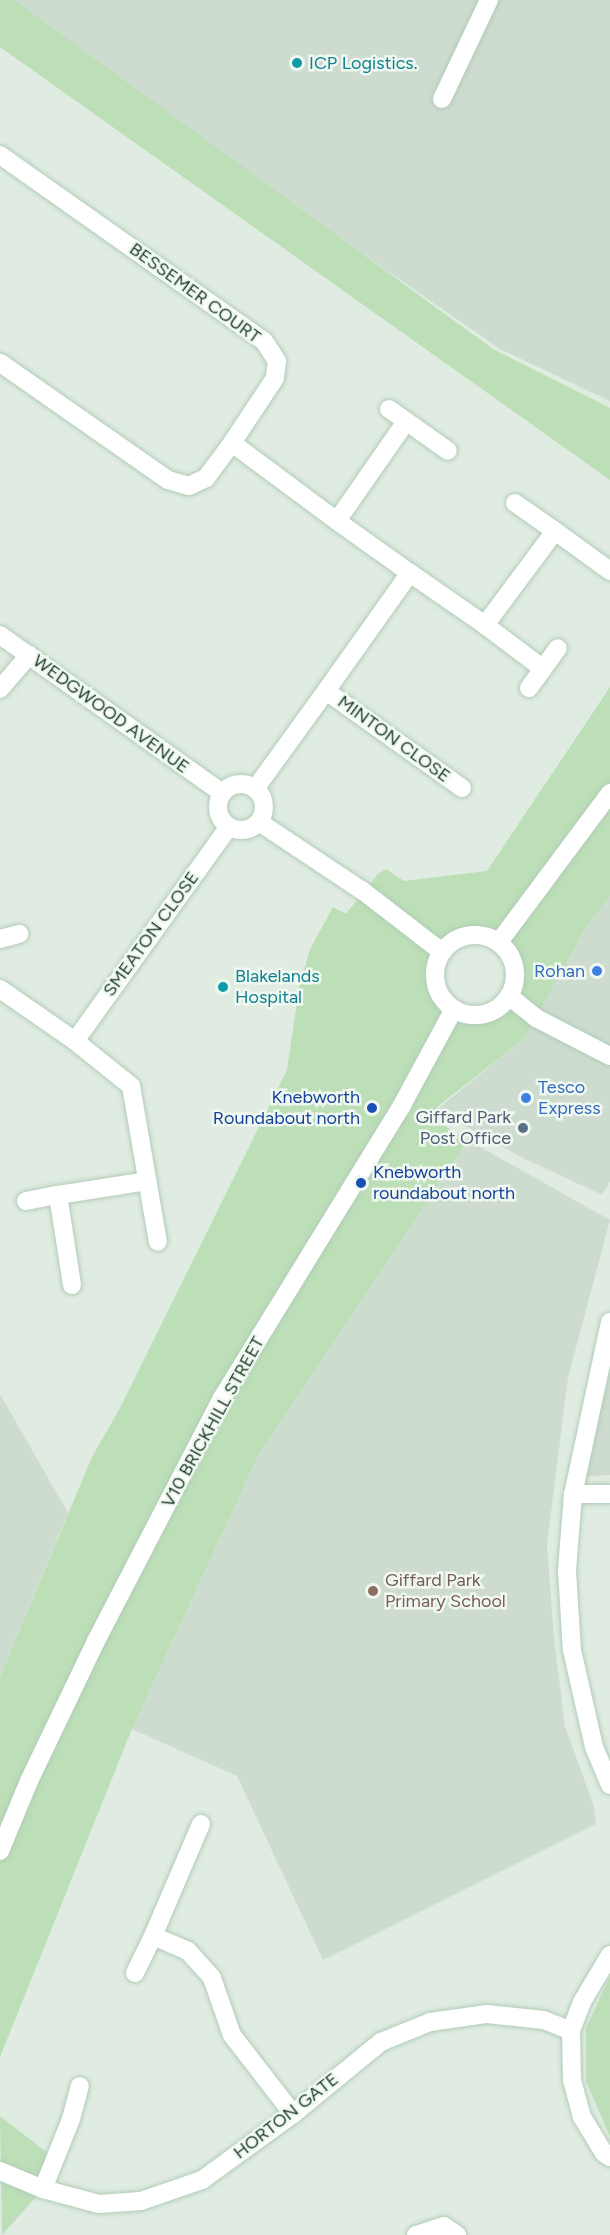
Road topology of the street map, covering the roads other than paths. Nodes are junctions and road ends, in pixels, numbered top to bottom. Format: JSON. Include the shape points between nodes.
{"nodes":[{"id":1,"x":489,"y":0,"type":"edge"},
{"id":2,"x":442,"y":99,"type":"dead end"},
{"id":3,"x":0,"y":155,"type":"edge"},
{"id":4,"x":0,"y":363,"type":"edge"},
{"id":5,"x":389,"y":409,"type":"dead end"},
{"id":6,"x":405,"y":423,"type":"junction"},
{"id":7,"x":232,"y":443,"type":"junction"},
{"id":8,"x":447,"y":452,"type":"dead end"},
{"id":9,"x":515,"y":503,"type":"dead end"},
{"id":10,"x":337,"y":520,"type":"junction"},
{"id":11,"x":555,"y":531,"type":"junction"},
{"id":12,"x":610,"y":571,"type":"edge"},
{"id":13,"x":410,"y":573,"type":"junction"},
{"id":14,"x":485,"y":625,"type":"junction"},
{"id":15,"x":0,"y":634,"type":"edge"},
{"id":16,"x":558,"y":648,"type":"dead end"},
{"id":17,"x":29,"y":656,"type":"junction"},
{"id":18,"x":542,"y":668,"type":"junction"},
{"id":19,"x":530,"y":688,"type":"dead end"},
{"id":20,"x":0,"y":689,"type":"edge"},
{"id":21,"x":326,"y":691,"type":"junction"},
{"id":22,"x":462,"y":788,"type":"dead end"},
{"id":23,"x":255,"y":789,"type":"junction"},
{"id":24,"x":222,"y":793,"type":"junction"},
{"id":25,"x":610,"y":793,"type":"edge"},
{"id":26,"x":259,"y":822,"type":"junction"},
{"id":27,"x":228,"y":828,"type":"junction"},
{"id":28,"x":19,"y":934,"type":"dead end"},
{"id":29,"x":0,"y":939,"type":"edge"},
{"id":30,"x":499,"y":942,"type":"junction"},
{"id":31,"x":442,"y":952,"type":"junction"},
{"id":32,"x":0,"y":989,"type":"edge"},
{"id":33,"x":509,"y":996,"type":"junction"},
{"id":34,"x":454,"y":1008,"type":"junction"},
{"id":35,"x":75,"y":1041,"type":"junction"},
{"id":36,"x":610,"y":1056,"type":"edge"},
{"id":37,"x":147,"y":1181,"type":"junction"},
{"id":38,"x":58,"y":1195,"type":"junction"},
{"id":39,"x":26,"y":1201,"type":"dead end"},
{"id":40,"x":158,"y":1242,"type":"dead end"},
{"id":41,"x":72,"y":1285,"type":"dead end"},
{"id":42,"x":610,"y":1322,"type":"edge"},
{"id":43,"x":573,"y":1494,"type":"junction"},
{"id":44,"x":610,"y":1494,"type":"edge"},
{"id":45,"x":610,"y":1785,"type":"edge"},
{"id":46,"x":201,"y":1824,"type":"dead end"},
{"id":47,"x":0,"y":1851,"type":"edge"},
{"id":48,"x":153,"y":1936,"type":"junction"},
{"id":49,"x":610,"y":1955,"type":"edge"},
{"id":50,"x":135,"y":1973,"type":"dead end"},
{"id":51,"x":571,"y":2031,"type":"junction"},
{"id":52,"x":80,"y":2086,"type":"dead end"},
{"id":53,"x":293,"y":2114,"type":"junction"},
{"id":54,"x":610,"y":2157,"type":"edge"},
{"id":55,"x":0,"y":2171,"type":"edge"},
{"id":56,"x":43,"y":2189,"type":"junction"},
{"id":57,"x":416,"y":2235,"type":"edge"},
{"id":58,"x":457,"y":2235,"type":"edge"}],
"edges":[{"from":1,"to":2,"type":"street"},
{"from":3,"to":7,"type":"street","name":"BESSEMER COURT","via":[[264,340],[277,361],[275,378]]},
{"from":4,"to":7,"type":"street","name":"BESSEMER COURT","via":[[168,480],[189,486],[206,478]]},
{"from":5,"to":6,"type":"street"},
{"from":6,"to":8,"type":"street"},
{"from":6,"to":10,"type":"street"},
{"from":7,"to":10,"type":"street"},
{"from":9,"to":11,"type":"street"},
{"from":10,"to":13,"type":"street"},
{"from":11,"to":12,"type":"street"},
{"from":11,"to":14,"type":"street"},
{"from":13,"to":14,"type":"street"},
{"from":13,"to":21,"type":"street","name":"MINTON CLOSE"},
{"from":14,"to":18,"type":"street"},
{"from":15,"to":17,"type":"street","name":"WEDGWOOD AVENUE"},
{"from":16,"to":18,"type":"street"},
{"from":17,"to":20,"type":"street"},
{"from":17,"to":24,"type":"street","name":"WEDGWOOD AVENUE"},
{"from":18,"to":19,"type":"street"},
{"from":21,"to":22,"type":"street","name":"MINTON CLOSE"},
{"from":21,"to":23,"type":"street","name":"MINTON CLOSE"},
{"from":23,"to":24,"type":"street","via":[[234,785]]},
{"from":23,"to":26,"type":"street","via":[[264,805]]},
{"from":24,"to":27,"type":"street","via":[[217,808]]},
{"from":25,"to":30,"type":"street"},
{"from":26,"to":27,"type":"street","via":[[241,831]]},
{"from":26,"to":31,"type":"street","via":[[363,891]]},
{"from":27,"to":35,"type":"street","name":"SMEATON CLOSE"},
{"from":28,"to":29,"type":"street"},
{"from":30,"to":31,"type":"street","via":[[477,934],[464,936]]},
{"from":30,"to":33,"type":"street","via":[[515,969],[515,983]]},
{"from":31,"to":34,"type":"street","via":[[436,982],[445,1002]]},
{"from":32,"to":35,"type":"street"},
{"from":33,"to":34,"type":"street","via":[[501,1006],[483,1014]]},
{"from":33,"to":36,"type":"street","via":[[536,1018]]},
{"from":34,"to":47,"type":"street","name":"V10 BRICKHILL STREET","via":[[402,1105],[222,1398],[91,1652]]},
{"from":35,"to":37,"type":"street","via":[[131,1086]]},
{"from":37,"to":38,"type":"street"},
{"from":37,"to":40,"type":"street"},
{"from":38,"to":39,"type":"street"},
{"from":38,"to":41,"type":"street"},
{"from":42,"to":43,"type":"street"},
{"from":43,"to":44,"type":"street"},
{"from":43,"to":45,"type":"street","via":[[567,1571],[572,1650],[594,1747]]},
{"from":46,"to":48,"type":"street"},
{"from":48,"to":50,"type":"street"},
{"from":48,"to":53,"type":"street","via":[[188,1951],[212,1978],[232,2035]]},
{"from":49,"to":51,"type":"street","via":[[582,2002]]},
{"from":51,"to":53,"type":"street","name":"HORTON GATE","via":[[544,2020],[487,2014],[430,2022],[381,2043]]},
{"from":51,"to":54,"type":"street","via":[[572,2080],[582,2117]]},
{"from":52,"to":56,"type":"street"},
{"from":53,"to":56,"type":"street","name":"HORTON GATE","via":[[202,2180],[141,2201],[99,2204]]},
{"from":55,"to":56,"type":"street","name":"HORTON GATE"},
{"from":57,"to":58,"type":"street","via":[[444,2226]]}]}
